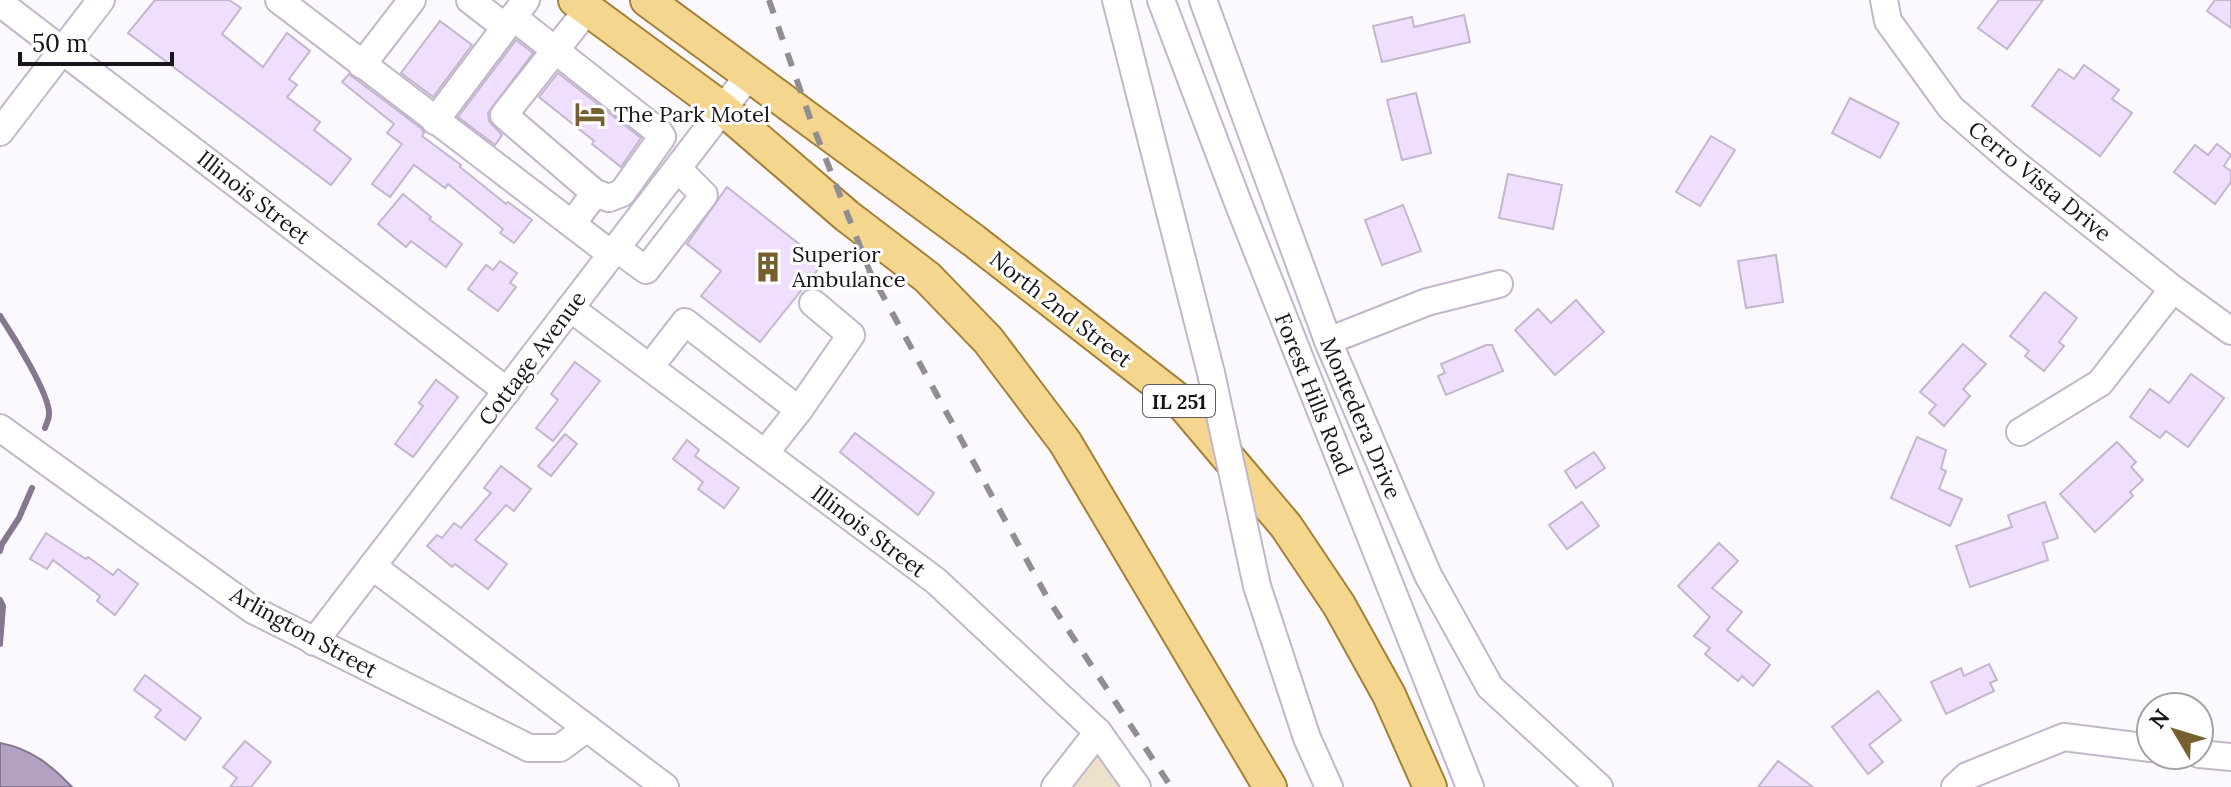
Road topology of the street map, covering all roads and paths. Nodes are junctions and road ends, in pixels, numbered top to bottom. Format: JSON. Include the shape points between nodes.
{"nodes":[{"id":1,"x":101,"y":0,"type":"edge"},
{"id":2,"x":279,"y":0,"type":"edge"},
{"id":3,"x":412,"y":0,"type":"edge"},
{"id":4,"x":470,"y":0,"type":"edge"},
{"id":5,"x":647,"y":0,"type":"edge"},
{"id":6,"x":1116,"y":0,"type":"edge"},
{"id":7,"x":1161,"y":0,"type":"edge"},
{"id":8,"x":1203,"y":0,"type":"edge"},
{"id":9,"x":1884,"y":0,"type":"edge"},
{"id":10,"x":0,"y":3,"type":"edge"},
{"id":11,"x":581,"y":5,"type":"edge"},
{"id":12,"x":515,"y":14,"type":"edge"},
{"id":13,"x":556,"y":49,"type":"junction"},
{"id":14,"x":62,"y":50,"type":"junction"},
{"id":15,"x":362,"y":65,"type":"junction"},
{"id":16,"x":749,"y":75,"type":"junction"},
{"id":17,"x":723,"y":109,"type":"junction"},
{"id":18,"x":435,"y":121,"type":"junction"},
{"id":19,"x":0,"y":132,"type":"edge"},
{"id":20,"x":657,"y":144,"type":"junction"},
{"id":21,"x":680,"y":166,"type":"junction"},
{"id":22,"x":595,"y":193,"type":"junction"},
{"id":23,"x":653,"y":200,"type":"junction"},
{"id":24,"x":685,"y":223,"type":"junction"},
{"id":25,"x":572,"y":224,"type":"junction"},
{"id":26,"x":614,"y":251,"type":"junction"},
{"id":27,"x":1499,"y":284,"type":"dead end"},
{"id":28,"x":2173,"y":289,"type":"junction"},
{"id":29,"x":813,"y":303,"type":"dead end"},
{"id":30,"x":570,"y":308,"type":"junction"},
{"id":31,"x":2231,"y":331,"type":"edge"},
{"id":32,"x":1328,"y":341,"type":"junction"},
{"id":33,"x":650,"y":367,"type":"junction"},
{"id":34,"x":507,"y":391,"type":"junction"},
{"id":35,"x":799,"y":410,"type":"junction"},
{"id":36,"x":0,"y":428,"type":"edge"},
{"id":37,"x":2020,"y":432,"type":"dead end"},
{"id":38,"x":765,"y":453,"type":"junction"},
{"id":39,"x":372,"y":566,"type":"junction"},
{"id":40,"x":314,"y":642,"type":"junction"},
{"id":41,"x":587,"y":728,"type":"junction"},
{"id":42,"x":1098,"y":732,"type":"junction"},
{"id":43,"x":2135,"y":746,"type":"edge"},
{"id":44,"x":665,"y":787,"type":"edge"},
{"id":45,"x":1055,"y":787,"type":"edge"},
{"id":46,"x":1137,"y":787,"type":"edge"},
{"id":47,"x":1270,"y":787,"type":"edge"},
{"id":48,"x":1329,"y":787,"type":"edge"},
{"id":49,"x":1430,"y":787,"type":"edge"},
{"id":50,"x":1470,"y":787,"type":"edge"},
{"id":51,"x":1599,"y":787,"type":"edge"},
{"id":52,"x":1955,"y":787,"type":"edge"}],
"edges":[{"from":1,"to":14,"type":"street"},
{"from":2,"to":15,"type":"street"},
{"from":3,"to":15,"type":"street"},
{"from":4,"to":12,"type":"street"},
{"from":5,"to":16,"type":"main road","name":"North 2nd Street","number":"IL 251"},
{"from":6,"to":48,"type":"street","bridge":true,"via":[[1211,373],[1257,586],[1307,738]]},
{"from":7,"to":50,"type":"street","name":"Forest Hills Road"},
{"from":8,"to":32,"type":"street","name":"Montedera Drive"},
{"from":9,"to":28,"type":"street","name":"Cerro Vista Drive","via":[[1888,21],[1951,108]]},
{"from":10,"to":14,"type":"street","name":"Illinois Street"},
{"from":11,"to":13,"type":"street"},
{"from":11,"to":17,"type":"main road"},
{"from":12,"to":13,"type":"street"},
{"from":12,"to":18,"type":"street"},
{"from":13,"to":20,"type":"street","via":[[659,132]]},
{"from":13,"to":22,"type":"street","via":[[504,115]]},
{"from":14,"to":19,"type":"street"},
{"from":14,"to":34,"type":"street","name":"Illinois Street"},
{"from":15,"to":18,"type":"street"},
{"from":16,"to":17,"type":"street","name":"Cottage Avenue"},
{"from":16,"to":49,"type":"main road","name":"North 2nd Street","number":"IL 251","via":[[1181,402],[1286,526],[1339,605],[1389,695]]},
{"from":17,"to":21,"type":"street","name":"Cottage Avenue"},
{"from":17,"to":47,"type":"main road","via":[[927,277],[988,340],[1065,442]]},
{"from":18,"to":25,"type":"street"},
{"from":20,"to":21,"type":"street"},
{"from":20,"to":22,"type":"street","via":[[622,193],[609,198]]},
{"from":21,"to":23,"type":"street","name":"Cottage Avenue"},
{"from":21,"to":24,"type":"street","via":[[704,195]]},
{"from":22,"to":25,"type":"street"},
{"from":23,"to":24,"type":"street"},
{"from":23,"to":26,"type":"street","name":"Cottage Avenue"},
{"from":24,"to":26,"type":"street","via":[[646,270]]},
{"from":25,"to":26,"type":"street"},
{"from":26,"to":30,"type":"street","name":"Cottage Avenue"},
{"from":27,"to":32,"type":"street","via":[[1427,302]]},
{"from":28,"to":31,"type":"street","name":"Cerro Vista Drive"},
{"from":28,"to":37,"type":"street","via":[[2100,383]]},
{"from":29,"to":35,"type":"street","via":[[851,335]]},
{"from":30,"to":33,"type":"street","name":"Illinois Street"},
{"from":30,"to":34,"type":"street","name":"Cottage Avenue"},
{"from":32,"to":51,"type":"street","name":"Montedera Drive","via":[[1428,575],[1490,687]]},
{"from":33,"to":35,"type":"street","via":[[685,322]]},
{"from":33,"to":38,"type":"street","name":"Illinois Street"},
{"from":34,"to":39,"type":"street","name":"Cottage Avenue"},
{"from":35,"to":38,"type":"street"},
{"from":36,"to":40,"type":"street","name":"Arlington Street","via":[[253,610]]},
{"from":38,"to":42,"type":"street","name":"Illinois Street","via":[[936,581]]},
{"from":39,"to":40,"type":"street","name":"Cottage Avenue"},
{"from":39,"to":41,"type":"street"},
{"from":40,"to":41,"type":"street","name":"Arlington Street","via":[[529,748],[560,748]]},
{"from":41,"to":44,"type":"street"},
{"from":42,"to":45,"type":"street"},
{"from":42,"to":46,"type":"street","name":"Illinois Street"},
{"from":43,"to":52,"type":"street","via":[[2064,737],[1967,776]]}]}
